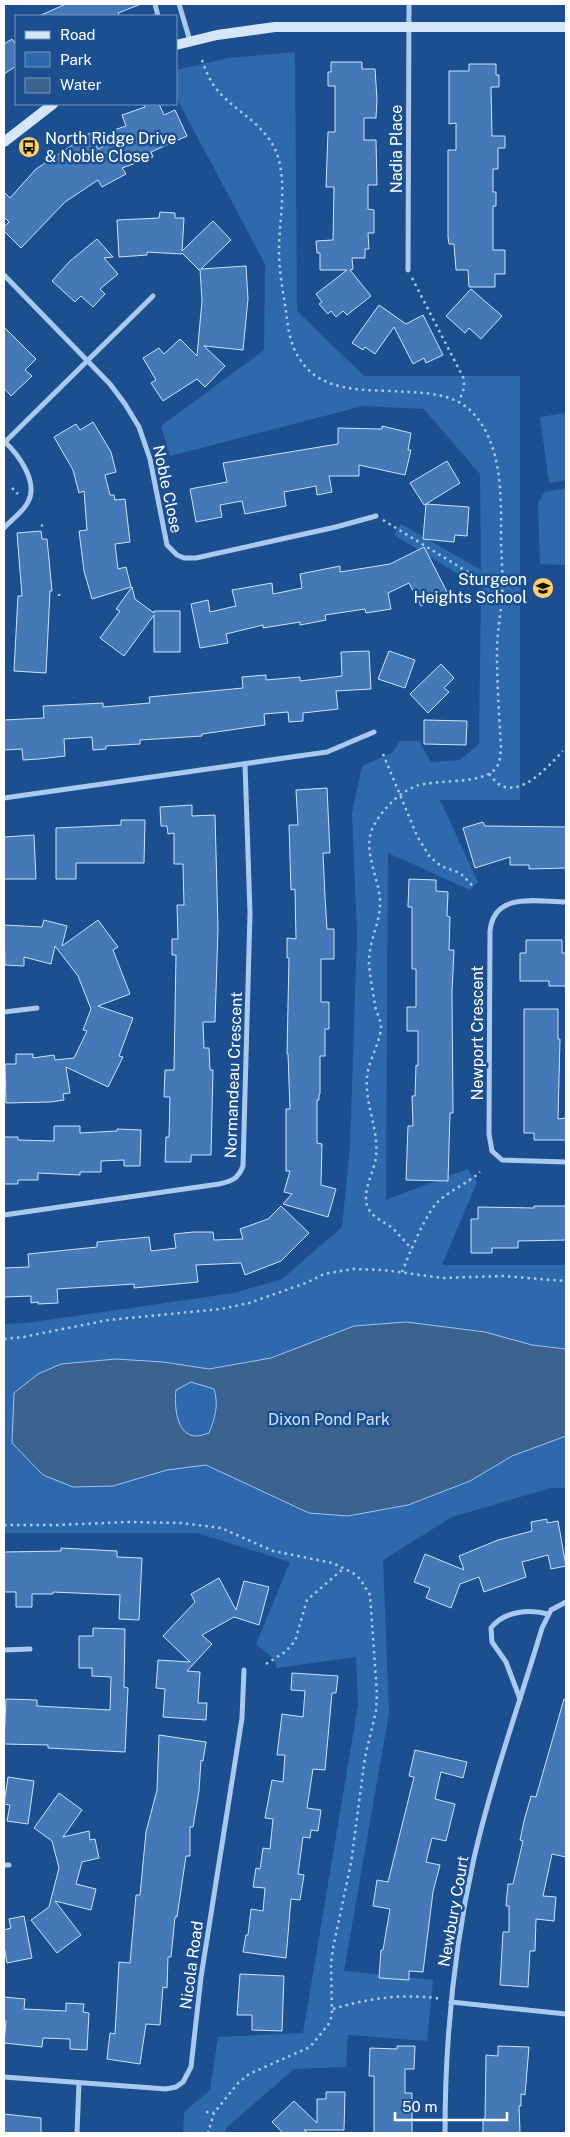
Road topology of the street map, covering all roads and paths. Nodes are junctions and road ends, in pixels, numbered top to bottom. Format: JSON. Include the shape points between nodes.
{"nodes":[{"id":1,"x":179,"y":4,"type":"edge"},
{"id":2,"x":410,"y":4,"type":"edge"},
{"id":3,"x":410,"y":27,"type":"junction"},
{"id":4,"x":566,"y":27,"type":"edge"},
{"id":5,"x":190,"y":41,"type":"junction"},
{"id":6,"x":178,"y":44,"type":"edge"},
{"id":7,"x":202,"y":60,"type":"dead end"},
{"id":8,"x":52,"y":105,"type":"edge"},
{"id":9,"x":4,"y":142,"type":"edge"},
{"id":10,"x":408,"y":270,"type":"joint"},
{"id":11,"x":4,"y":275,"type":"edge"},
{"id":12,"x":153,"y":296,"type":"dead end"},
{"id":13,"x":87,"y":359,"type":"junction"},
{"id":14,"x":460,"y":402,"type":"junction"},
{"id":15,"x":4,"y":441,"type":"edge"},
{"id":16,"x":12,"y":488,"type":"dead end"},
{"id":17,"x":18,"y":494,"type":"dead end"},
{"id":18,"x":376,"y":516,"type":"joint"},
{"id":19,"x":4,"y":528,"type":"edge"},
{"id":20,"x":502,"y":585,"type":"junction"},
{"id":21,"x":374,"y":732,"type":"dead end"},
{"id":22,"x":563,"y":751,"type":"dead end"},
{"id":23,"x":383,"y":754,"type":"dead end"},
{"id":24,"x":245,"y":764,"type":"junction"},
{"id":25,"x":489,"y":774,"type":"junction"},
{"id":26,"x":399,"y":795,"type":"junction"},
{"id":27,"x":4,"y":798,"type":"edge"},
{"id":28,"x":475,"y":888,"type":"dead end"},
{"id":29,"x":566,"y":902,"type":"edge"},
{"id":30,"x":36,"y":1008,"type":"dead end"},
{"id":31,"x":4,"y":1012,"type":"edge"},
{"id":32,"x":566,"y":1162,"type":"edge"},
{"id":33,"x":480,"y":1172,"type":"dead end"},
{"id":34,"x":4,"y":1215,"type":"edge"},
{"id":35,"x":412,"y":1249,"type":"junction"},
{"id":36,"x":402,"y":1272,"type":"junction"},
{"id":37,"x":566,"y":1281,"type":"edge"},
{"id":38,"x":4,"y":1339,"type":"edge"},
{"id":39,"x":4,"y":1525,"type":"edge"},
{"id":40,"x":344,"y":1568,"type":"junction"},
{"id":41,"x":566,"y":1602,"type":"edge"},
{"id":42,"x":548,"y":1614,"type":"junction"},
{"id":43,"x":30,"y":1649,"type":"dead end"},
{"id":44,"x":4,"y":1650,"type":"edge"},
{"id":45,"x":266,"y":1664,"type":"dead end"},
{"id":46,"x":244,"y":1670,"type":"dead end"},
{"id":47,"x":520,"y":1700,"type":"junction"},
{"id":48,"x":451,"y":2002,"type":"junction"},
{"id":49,"x":333,"y":2009,"type":"junction"},
{"id":50,"x":566,"y":2014,"type":"edge"},
{"id":51,"x":4,"y":2077,"type":"edge"},
{"id":52,"x":79,"y":2083,"type":"junction"},
{"id":53,"x":206,"y":2112,"type":"dead end"},
{"id":54,"x":214,"y":2113,"type":"junction"},
{"id":55,"x":77,"y":2133,"type":"edge"},
{"id":56,"x":208,"y":2133,"type":"edge"},
{"id":57,"x":445,"y":2133,"type":"edge"}],
"edges":[{"from":1,"to":5,"type":"street"},
{"from":2,"to":3,"type":"street","name":"Nadia Place"},
{"from":3,"to":4,"type":"street"},
{"from":3,"to":5,"type":"street","via":[[275,27]]},
{"from":3,"to":10,"type":"street","name":"Nadia Place"},
{"from":5,"to":6,"type":"street"},
{"from":7,"to":14,"type":"path","via":[[218,91],[256,123],[277,155],[282,178],[279,262],[289,331],[300,360],[314,375],[336,386],[439,395]]},
{"from":8,"to":9,"type":"street"},
{"from":10,"to":14,"type":"path","via":[[464,380]]},
{"from":11,"to":13,"type":"street","name":"Noble Close"},
{"from":12,"to":13,"type":"street"},
{"from":13,"to":15,"type":"street"},
{"from":13,"to":18,"type":"street","name":"Noble Close","via":[[117,392],[139,428],[154,472],[167,545],[177,555],[196,558]]},
{"from":14,"to":20,"type":"path","via":[[480,422],[494,455],[501,509]]},
{"from":15,"to":19,"type":"street","via":[[14,450],[29,477],[31,489],[28,504]]},
{"from":16,"to":17,"type":"path"},
{"from":18,"to":20,"type":"path","via":[[479,579]]},
{"from":20,"to":25,"type":"path","via":[[497,648],[500,755],[497,767]]},
{"from":21,"to":24,"type":"street","via":[[327,752]]},
{"from":22,"to":25,"type":"path","via":[[531,780],[514,788],[498,784]]},
{"from":23,"to":26,"type":"path"},
{"from":24,"to":27,"type":"street"},
{"from":24,"to":34,"type":"street","name":"Normandeau Crescent","via":[[250,913],[243,1166],[240,1176],[219,1184]]},
{"from":25,"to":26,"type":"path","via":[[418,785]]},
{"from":26,"to":28,"type":"path","via":[[430,857],[440,866],[460,872]]},
{"from":26,"to":35,"type":"path","via":[[372,828],[370,841],[380,899],[369,963],[381,1027],[367,1079],[377,1143],[366,1200],[372,1214],[400,1235]]},
{"from":29,"to":32,"type":"street","name":"Newport Crescent","via":[[511,903],[492,917],[489,1134],[492,1151],[502,1160]]},
{"from":30,"to":31,"type":"street"},
{"from":33,"to":35,"type":"path","via":[[439,1200]]},
{"from":35,"to":36,"type":"path"},
{"from":36,"to":37,"type":"path","via":[[442,1278],[503,1276]]},
{"from":36,"to":38,"type":"path","via":[[353,1269],[221,1309],[108,1320]]},
{"from":39,"to":40,"type":"path","via":[[129,1522],[205,1525],[220,1528],[273,1551],[317,1558]]},
{"from":40,"to":45,"type":"path","via":[[307,1600],[295,1641],[286,1652]]},
{"from":40,"to":49,"type":"path","via":[[360,1579],[370,1595],[377,1694],[351,1864],[330,1963]]},
{"from":41,"to":42,"type":"street"},
{"from":42,"to":47,"type":"street","name":"Newbury Court"},
{"from":42,"to":47,"type":"street","via":[[524,1611],[491,1628],[492,1642],[506,1662]]},
{"from":43,"to":44,"type":"street"},
{"from":46,"to":52,"type":"street","name":"Nicola Road","via":[[242,1718],[189,2073],[179,2086],[166,2089]]},
{"from":47,"to":48,"type":"street","name":"Newbury Court","via":[[474,1857]]},
{"from":48,"to":49,"type":"path","via":[[392,1997],[359,2001]]},
{"from":48,"to":50,"type":"street"},
{"from":48,"to":57,"type":"street","name":"Newbury Court","via":[[446,2055]]},
{"from":49,"to":54,"type":"path","via":[[328,2025],[310,2047],[249,2074],[238,2082]]},
{"from":51,"to":52,"type":"street","name":"Nicola Road"},
{"from":52,"to":55,"type":"street"},
{"from":53,"to":54,"type":"path"},
{"from":54,"to":56,"type":"path"}]}
